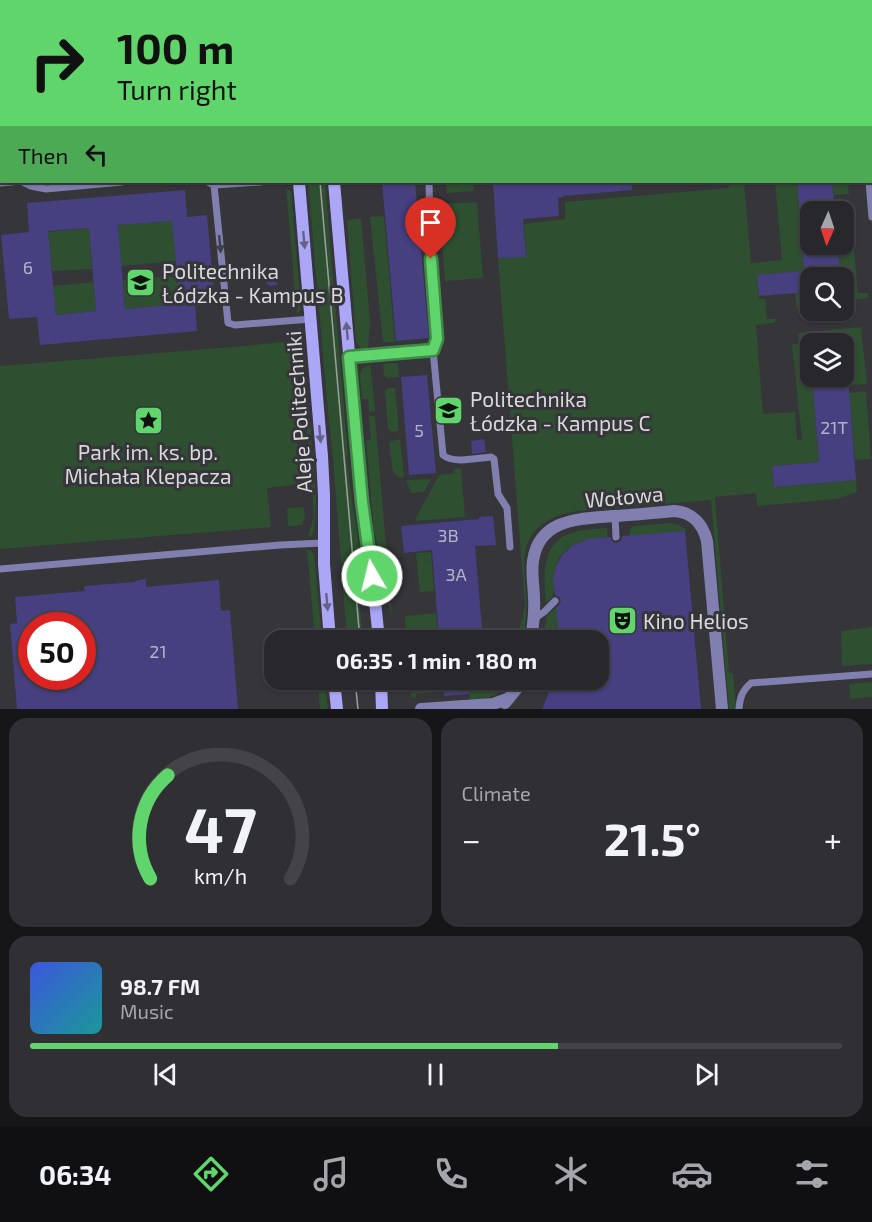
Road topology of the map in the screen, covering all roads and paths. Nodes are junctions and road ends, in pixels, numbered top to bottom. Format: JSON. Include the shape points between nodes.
{"nodes":[{"id":1,"x":25,"y":183,"type":"edge"},
{"id":2,"x":88,"y":183,"type":"edge"},
{"id":3,"x":211,"y":183,"type":"edge"},
{"id":4,"x":299,"y":183,"type":"edge"},
{"id":5,"x":334,"y":183,"type":"edge"},
{"id":6,"x":429,"y":183,"type":"edge"},
{"id":7,"x":869,"y":183,"type":"edge"},
{"id":8,"x":872,"y":218,"type":"edge"},
{"id":9,"x":311,"y":319,"type":"junction"},
{"id":10,"x":433,"y":350,"type":"junction"},
{"id":11,"x":349,"y":357,"type":"junction"},
{"id":12,"x":615,"y":516,"type":"junction"},
{"id":13,"x":616,"y":537,"type":"dead end"},
{"id":14,"x":323,"y":543,"type":"junction"},
{"id":15,"x":510,"y":547,"type":"dead end"},
{"id":16,"x":0,"y":569,"type":"edge"},
{"id":17,"x":555,"y":601,"type":"dead end"},
{"id":18,"x":534,"y":619,"type":"junction"},
{"id":19,"x":329,"y":630,"type":"edge"},
{"id":20,"x":378,"y":630,"type":"edge"},
{"id":21,"x":532,"y":630,"type":"edge"},
{"id":22,"x":872,"y":674,"type":"edge"},
{"id":23,"x":335,"y":690,"type":"edge"},
{"id":24,"x":381,"y":690,"type":"edge"},
{"id":25,"x":516,"y":690,"type":"edge"},
{"id":26,"x":509,"y":698,"type":"junction"},
{"id":27,"x":337,"y":709,"type":"edge"},
{"id":28,"x":382,"y":709,"type":"edge"},
{"id":29,"x":421,"y":709,"type":"edge"},
{"id":30,"x":500,"y":709,"type":"edge"},
{"id":31,"x":722,"y":709,"type":"edge"},
{"id":32,"x":739,"y":709,"type":"edge"}],
"edges":[{"from":1,"to":2,"type":"lane","via":[[45,189]]},
{"from":3,"to":9,"type":"lane","one_way":true,"via":[[228,322],[235,326]]},
{"from":4,"to":9,"type":"main road","name":"Aleje Politechniki","one_way":true},
{"from":11,"to":5,"type":"main road","one_way":true},
{"from":6,"to":10,"type":"lane","via":[[437,339]]},
{"from":7,"to":8,"type":"lane"},
{"from":9,"to":14,"type":"main road","name":"Aleje Politechniki","one_way":true,"via":[[322,456]]},
{"from":10,"to":11,"type":"lane"},
{"from":10,"to":15,"type":"lane","via":[[443,455],[455,460],[494,459],[498,494],[507,508]]},
{"from":11,"to":20,"type":"main road"},
{"from":12,"to":13,"type":"lane"},
{"from":12,"to":18,"type":"street","name":"Wołowa","via":[[570,521],[542,538],[532,567]]},
{"from":12,"to":31,"type":"street","name":"Wołowa","via":[[680,512],[702,527],[708,547]]},
{"from":14,"to":16,"type":"lane"},
{"from":14,"to":19,"type":"main road","name":"Aleje Politechniki","one_way":true},
{"from":17,"to":18,"type":"lane"},
{"from":18,"to":21,"type":"street","name":"Wołowa"},
{"from":22,"to":32,"type":"lane","via":[[751,683],[741,694]]},
{"from":23,"to":27,"type":"main road"},
{"from":24,"to":28,"type":"main road"},
{"from":25,"to":26,"type":"street"},
{"from":26,"to":29,"type":"street","via":[[493,704]]},
{"from":26,"to":30,"type":"street"}]}
